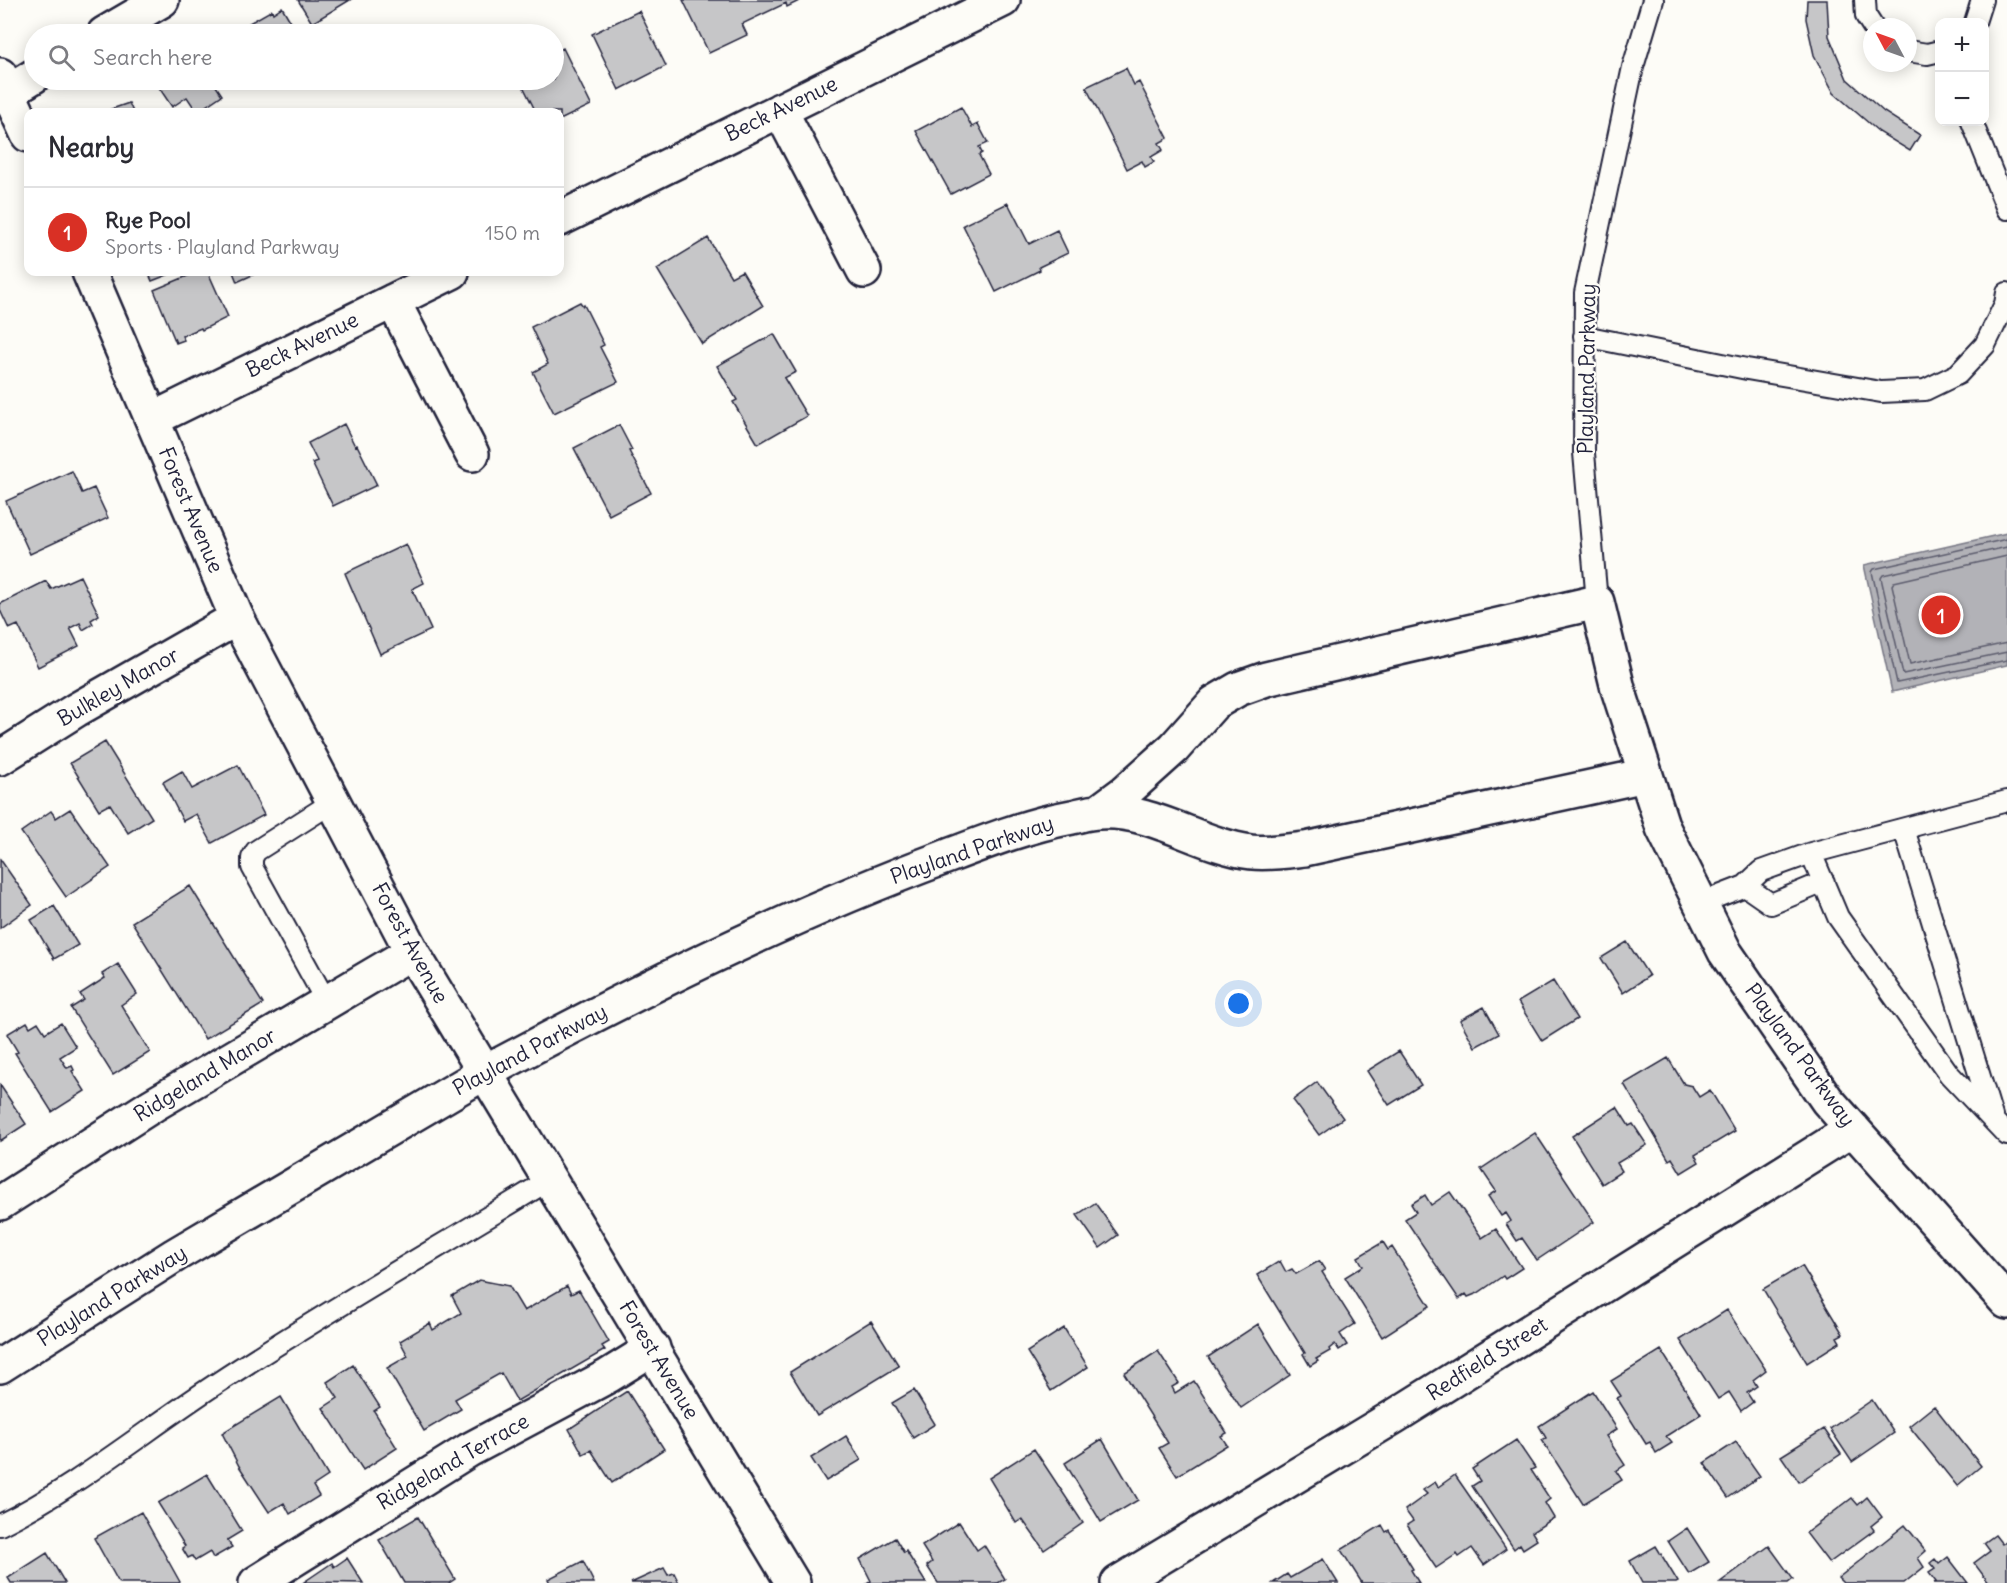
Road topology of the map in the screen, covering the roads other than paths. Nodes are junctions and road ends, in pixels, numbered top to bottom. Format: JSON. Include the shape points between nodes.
{"nodes":[{"id":1,"x":162,"y":0,"type":"edge"},
{"id":2,"x":1003,"y":0,"type":"edge"},
{"id":3,"x":1653,"y":0,"type":"edge"},
{"id":4,"x":1865,"y":0,"type":"edge"},
{"id":5,"x":1982,"y":0,"type":"edge"},
{"id":6,"x":1867,"y":18,"type":"edge"},
{"id":7,"x":1976,"y":18,"type":"edge"},
{"id":8,"x":121,"y":24,"type":"edge"},
{"id":9,"x":1917,"y":52,"type":"edge"},
{"id":10,"x":1935,"y":52,"type":"edge"},
{"id":11,"x":14,"y":81,"type":"edge"},
{"id":12,"x":780,"y":110,"type":"junction"},
{"id":13,"x":24,"y":120,"type":"edge"},
{"id":14,"x":1974,"y":126,"type":"edge"},
{"id":15,"x":2007,"y":209,"type":"edge"},
{"id":16,"x":564,"y":217,"type":"edge"},
{"id":17,"x":864,"y":271,"type":"dead end"},
{"id":18,"x":91,"y":276,"type":"edge"},
{"id":19,"x":444,"y":276,"type":"edge"},
{"id":20,"x":2007,"y":293,"type":"edge"},
{"id":21,"x":393,"y":301,"type":"junction"},
{"id":22,"x":1584,"y":336,"type":"junction"},
{"id":23,"x":153,"y":419,"type":"junction"},
{"id":24,"x":472,"y":454,"type":"dead end"},
{"id":25,"x":1597,"y":602,"type":"junction"},
{"id":26,"x":237,"y":618,"type":"junction"},
{"id":27,"x":0,"y":758,"type":"edge"},
{"id":28,"x":1646,"y":775,"type":"junction"},
{"id":29,"x":333,"y":802,"type":"junction"},
{"id":30,"x":2005,"y":808,"type":"edge"},
{"id":31,"x":1098,"y":812,"type":"junction"},
{"id":32,"x":1904,"y":829,"type":"junction"},
{"id":33,"x":1811,"y":854,"type":"junction"},
{"id":34,"x":1824,"y":882,"type":"junction"},
{"id":35,"x":1745,"y":886,"type":"junction"},
{"id":36,"x":1701,"y":903,"type":"junction"},
{"id":37,"x":412,"y":952,"type":"junction"},
{"id":38,"x":327,"y":1003,"type":"junction"},
{"id":39,"x":484,"y":1073,"type":"junction"},
{"id":40,"x":1993,"y":1120,"type":"junction"},
{"id":41,"x":1853,"y":1129,"type":"junction"},
{"id":42,"x":2007,"y":1135,"type":"edge"},
{"id":43,"x":549,"y":1180,"type":"junction"},
{"id":44,"x":0,"y":1203,"type":"edge"},
{"id":45,"x":2007,"y":1302,"type":"edge"},
{"id":46,"x":653,"y":1348,"type":"junction"},
{"id":47,"x":0,"y":1366,"type":"edge"},
{"id":48,"x":0,"y":1525,"type":"edge"},
{"id":49,"x":256,"y":1583,"type":"edge"},
{"id":50,"x":793,"y":1583,"type":"edge"},
{"id":51,"x":1118,"y":1583,"type":"edge"}],
"edges":[{"from":1,"to":8,"type":"street"},
{"from":2,"to":12,"type":"street","name":"Beck Avenue"},
{"from":3,"to":22,"type":"lane","name":"Playland Parkway","via":[[1633,67],[1585,293]]},
{"from":4,"to":6,"type":"lane"},
{"from":5,"to":7,"type":"lane"},
{"from":9,"to":10,"type":"lane"},
{"from":11,"to":13,"type":"street"},
{"from":12,"to":16,"type":"street","name":"Beck Avenue"},
{"from":12,"to":17,"type":"street"},
{"from":14,"to":15,"type":"lane"},
{"from":18,"to":23,"type":"street","name":"Forest Avenue"},
{"from":19,"to":21,"type":"street","name":"Beck Avenue"},
{"from":20,"to":22,"type":"lane","via":[[1985,345],[1958,374],[1925,390],[1881,392]]},
{"from":21,"to":23,"type":"street","name":"Beck Avenue"},
{"from":21,"to":24,"type":"street"},
{"from":22,"to":25,"type":"lane","name":"Playland Parkway","via":[[1584,453]]},
{"from":23,"to":26,"type":"street","name":"Forest Avenue"},
{"from":25,"to":28,"type":"street","name":"Playland Parkway","via":[[1618,689]]},
{"from":25,"to":31,"type":"street","name":"Playland Parkway","via":[[1266,679],[1238,689],[1214,703],[1174,748]]},
{"from":26,"to":27,"type":"street","name":"Bulkley Manor"},
{"from":26,"to":29,"type":"street","name":"Forest Avenue"},
{"from":28,"to":31,"type":"street","name":"Playland Parkway","via":[[1278,852],[1224,846],[1130,813]]},
{"from":28,"to":36,"type":"street","name":"Playland Parkway","via":[[1663,828]]},
{"from":29,"to":37,"type":"street","name":"Forest Avenue"},
{"from":29,"to":38,"type":"lane","via":[[256,851],[252,858],[252,867]]},
{"from":30,"to":32,"type":"lane"},
{"from":31,"to":39,"type":"street","name":"Playland Parkway","via":[[1015,832],[835,900],[694,964]]},
{"from":32,"to":33,"type":"lane"},
{"from":32,"to":40,"type":"lane"},
{"from":33,"to":34,"type":"lane"},
{"from":33,"to":35,"type":"lane","via":[[1761,871]]},
{"from":34,"to":35,"type":"lane","via":[[1771,904]]},
{"from":34,"to":40,"type":"lane","via":[[1838,917],[1949,1074]]},
{"from":35,"to":36,"type":"lane"},
{"from":36,"to":41,"type":"street","name":"Playland Parkway","via":[[1725,952],[1827,1100]]},
{"from":37,"to":38,"type":"street","name":"Ridgeland Manor"},
{"from":37,"to":39,"type":"street","name":"Forest Avenue"},
{"from":38,"to":44,"type":"street","name":"Ridgeland Manor","via":[[153,1105]]},
{"from":39,"to":43,"type":"street","name":"Forest Avenue"},
{"from":39,"to":47,"type":"street","name":"Playland Parkway","via":[[185,1249]]},
{"from":40,"to":42,"type":"lane"},
{"from":41,"to":45,"type":"street","name":"Playland Parkway"},
{"from":41,"to":51,"type":"street","name":"Redfield Street","via":[[1405,1410]]},
{"from":43,"to":46,"type":"street","name":"Forest Avenue"},
{"from":43,"to":48,"type":"lane","via":[[272,1348],[56,1494]]},
{"from":46,"to":49,"type":"street","name":"Ridgeland Terrace","via":[[469,1450]]},
{"from":46,"to":50,"type":"street","name":"Forest Avenue"}]}
